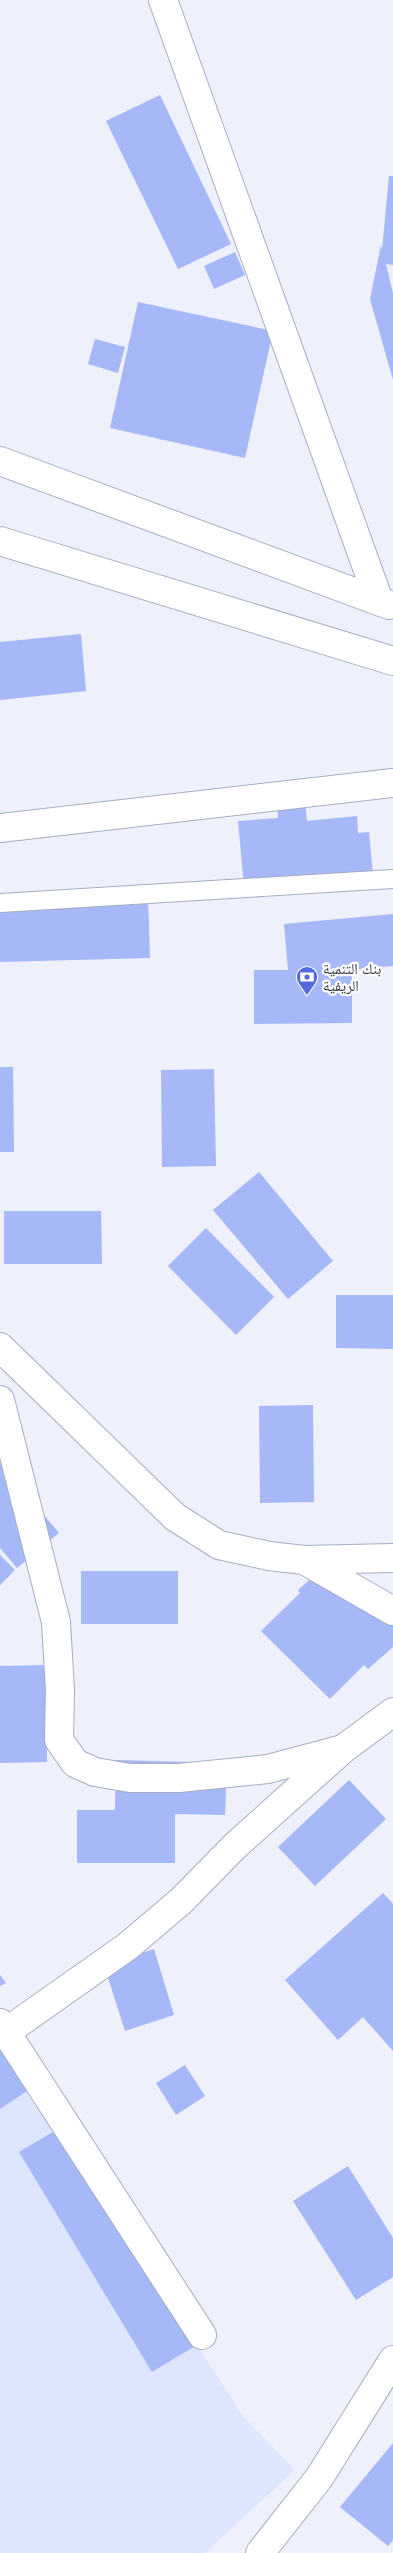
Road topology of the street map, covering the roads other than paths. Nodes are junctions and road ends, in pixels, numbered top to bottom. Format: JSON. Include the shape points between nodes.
{"nodes":[{"id":1,"x":164,"y":0,"type":"edge"},
{"id":2,"x":0,"y":461,"type":"edge"},
{"id":3,"x":0,"y":541,"type":"edge"},
{"id":4,"x":386,"y":604,"type":"edge"},
{"id":5,"x":393,"y":661,"type":"edge"},
{"id":6,"x":393,"y":783,"type":"edge"},
{"id":7,"x":0,"y":828,"type":"edge"},
{"id":8,"x":393,"y":880,"type":"edge"},
{"id":9,"x":0,"y":903,"type":"edge"},
{"id":10,"x":0,"y":1347,"type":"edge"},
{"id":11,"x":0,"y":1400,"type":"edge"},
{"id":12,"x":393,"y":1558,"type":"edge"},
{"id":13,"x":304,"y":1560,"type":"junction"},
{"id":14,"x":393,"y":1611,"type":"edge"},
{"id":15,"x":393,"y":1712,"type":"edge"},
{"id":16,"x":343,"y":1749,"type":"junction"},
{"id":17,"x":3,"y":2027,"type":"edge"},
{"id":18,"x":202,"y":2335,"type":"dead end"},
{"id":19,"x":393,"y":2360,"type":"edge"},
{"id":20,"x":260,"y":2553,"type":"edge"}],
"edges":[{"from":1,"to":4,"type":"street"},
{"from":2,"to":4,"type":"street"},
{"from":3,"to":5,"type":"street"},
{"from":6,"to":7,"type":"street"},
{"from":8,"to":9,"type":"lane"},
{"from":10,"to":13,"type":"street","via":[[175,1517],[219,1545]]},
{"from":11,"to":16,"type":"street","via":[[56,1622],[60,1740],[75,1763],[96,1772],[130,1778],[180,1778],[268,1769]]},
{"from":12,"to":13,"type":"street"},
{"from":13,"to":14,"type":"street"},
{"from":15,"to":16,"type":"street"},
{"from":16,"to":17,"type":"street","via":[[235,1846],[181,1901],[128,1946]]},
{"from":17,"to":18,"type":"street"},
{"from":19,"to":20,"type":"street","via":[[319,2478]]}]}
